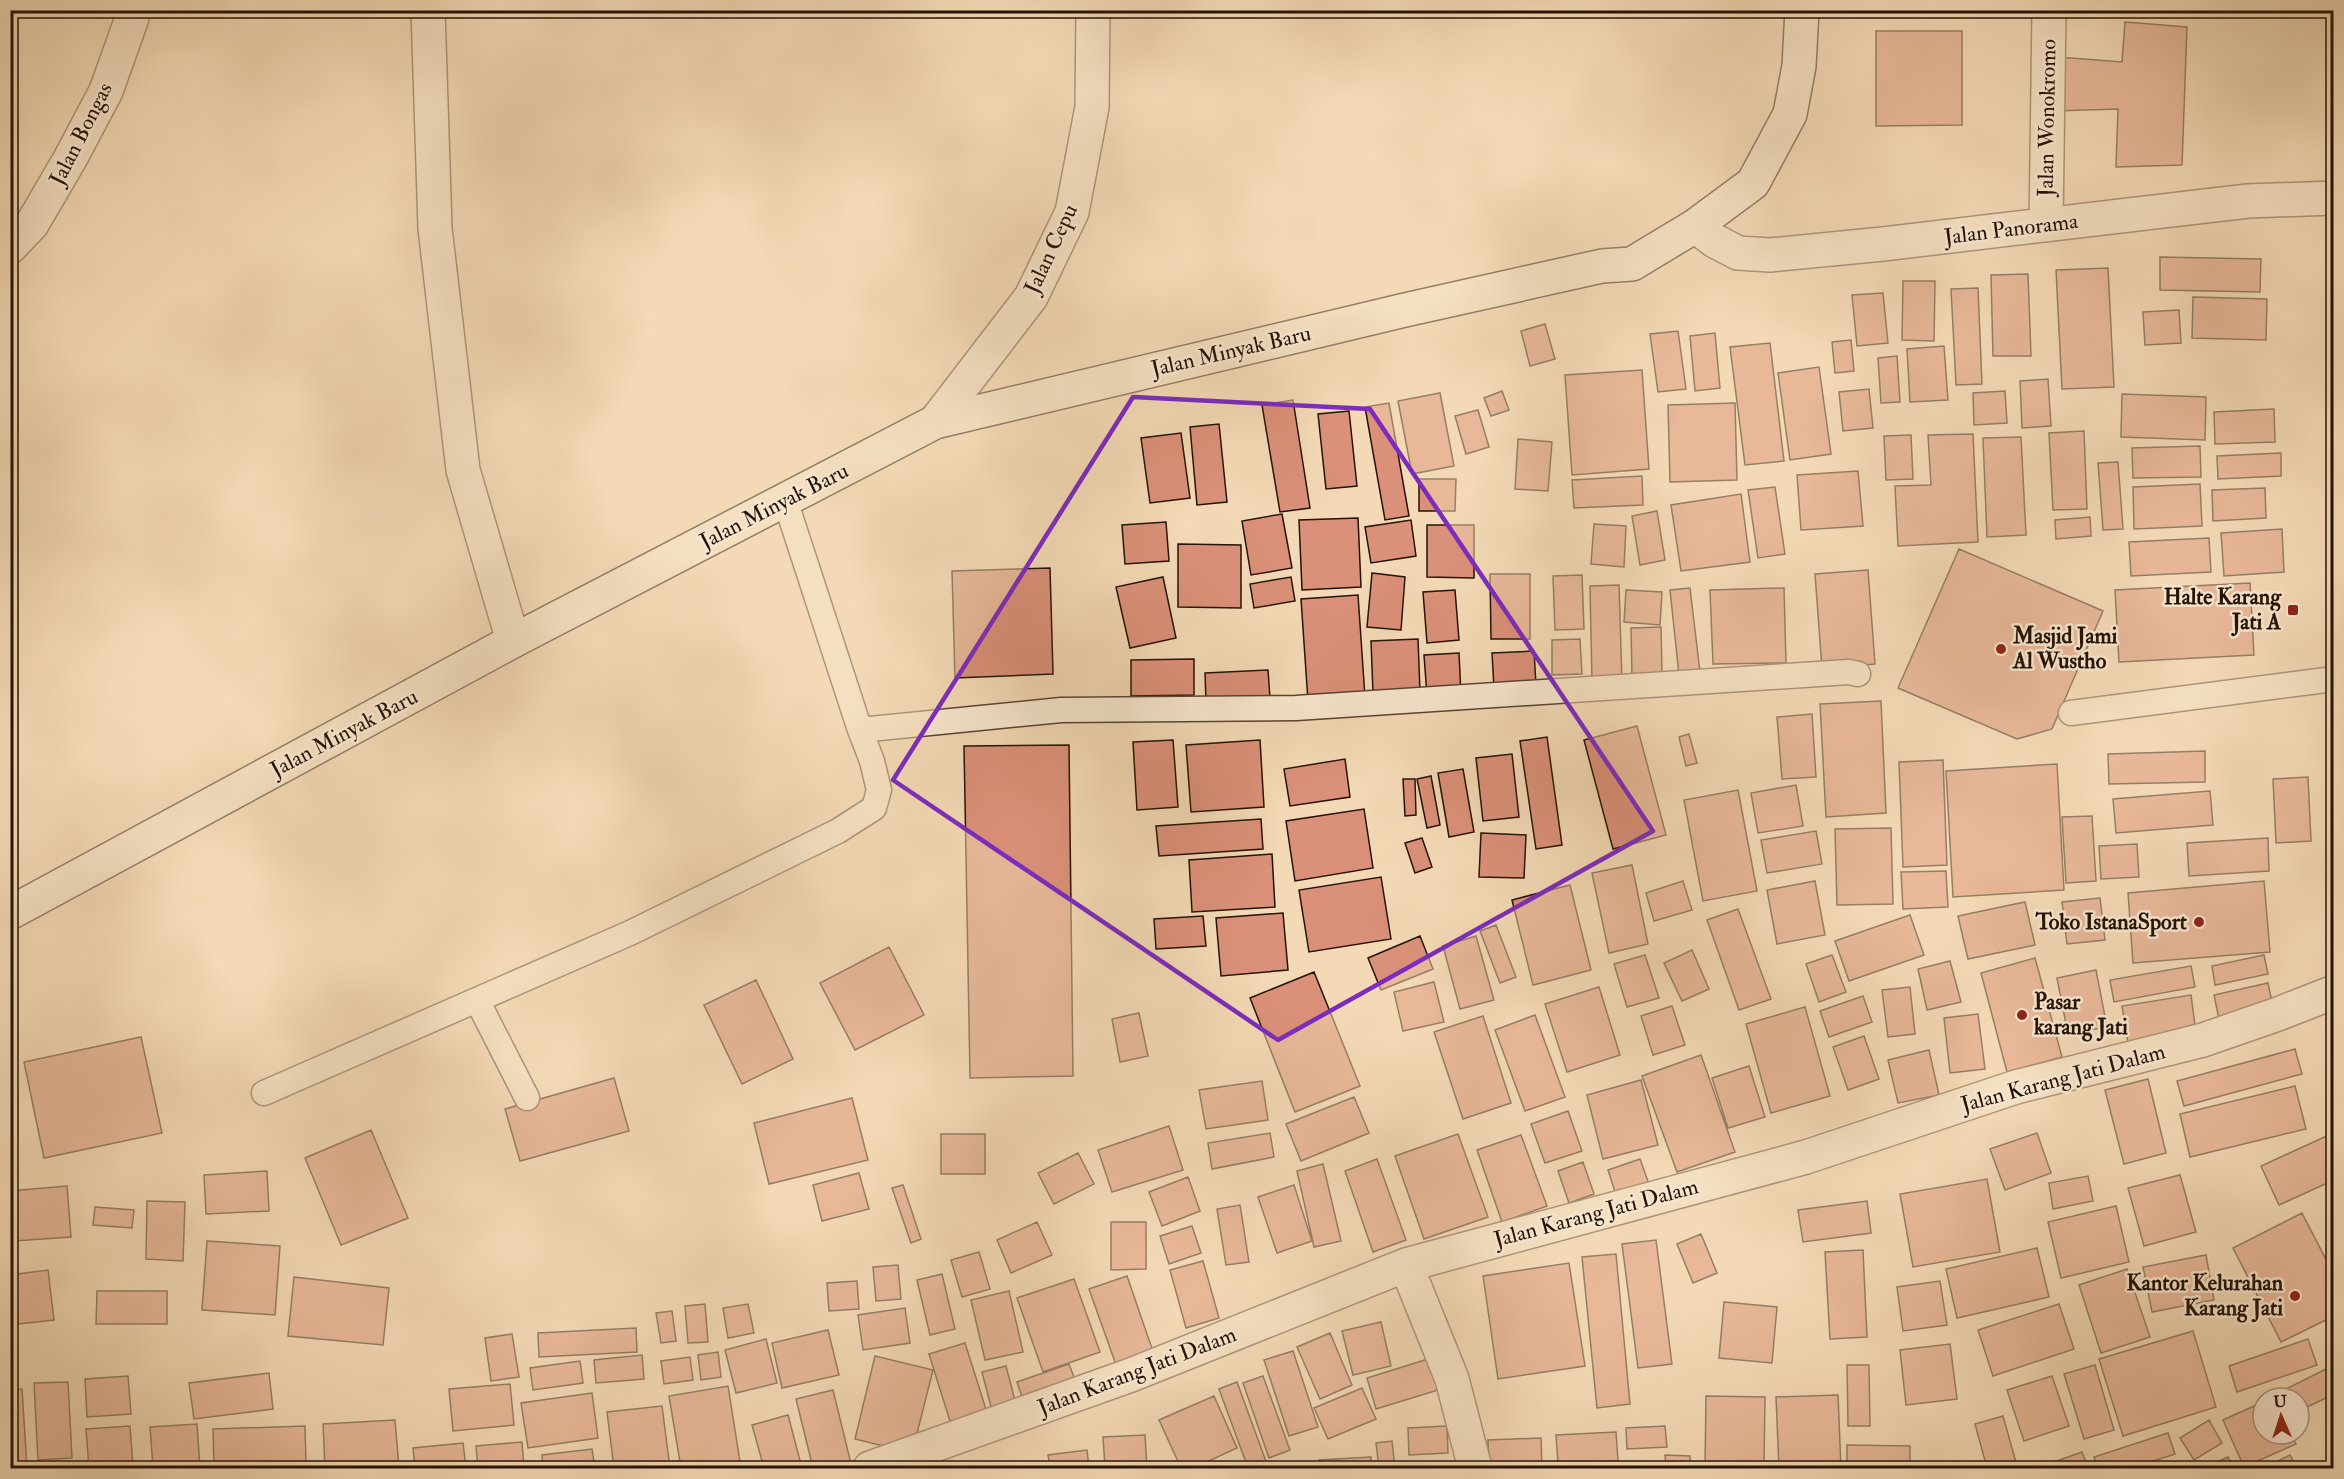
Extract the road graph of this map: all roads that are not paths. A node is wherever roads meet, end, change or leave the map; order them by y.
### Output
1 (131, 10) edge
2 (428, 10) edge
3 (1093, 10) edge
4 (1802, 10) edge
5 (2049, 10) edge
6 (1767, 159) junction
7 (2334, 198) edge
8 (2046, 225) junction
9 (1695, 226) junction
10 (10, 247) edge
11 (1602, 266) junction
12 (935, 422) junction
13 (785, 500) junction
14 (513, 641) junction
15 (1858, 674) dead end
16 (2334, 679) edge
17 (2071, 713) dead end
18 (860, 730) junction
19 (10, 914) edge
20 (2334, 992) edge
21 (477, 1000) junction
22 (264, 1093) dead end
23 (527, 1098) dead end
24 (1406, 1264) junction
25 (870, 1468) edge
26 (1475, 1468) edge

1 - 10 street, Jalan Bongas
2 - 14 street
3 - 12 street, Jalan Cepu
4 - 6 street, Jalan Minyak Baru
5 - 8 street, Jalan Wonokromo
6 - 9 street, Jalan Minyak Baru
6 - 11 street, Jalan Minyak Baru
7 - 8 street, Jalan Panorama
8 - 9 street, Jalan Panorama
9 - 11 street, Jalan Minyak Baru
11 - 12 street, Jalan Minyak Baru
12 - 13 street, Jalan Minyak Baru
13 - 14 street, Jalan Minyak Baru
13 - 18 lane
14 - 19 street, Jalan Minyak Baru
15 - 18 lane
16 - 17 lane
18 - 21 lane
20 - 24 street, Jalan Karang Jati Dalam
21 - 22 lane
21 - 23 lane
24 - 25 street, Jalan Karang Jati Dalam
24 - 26 street

